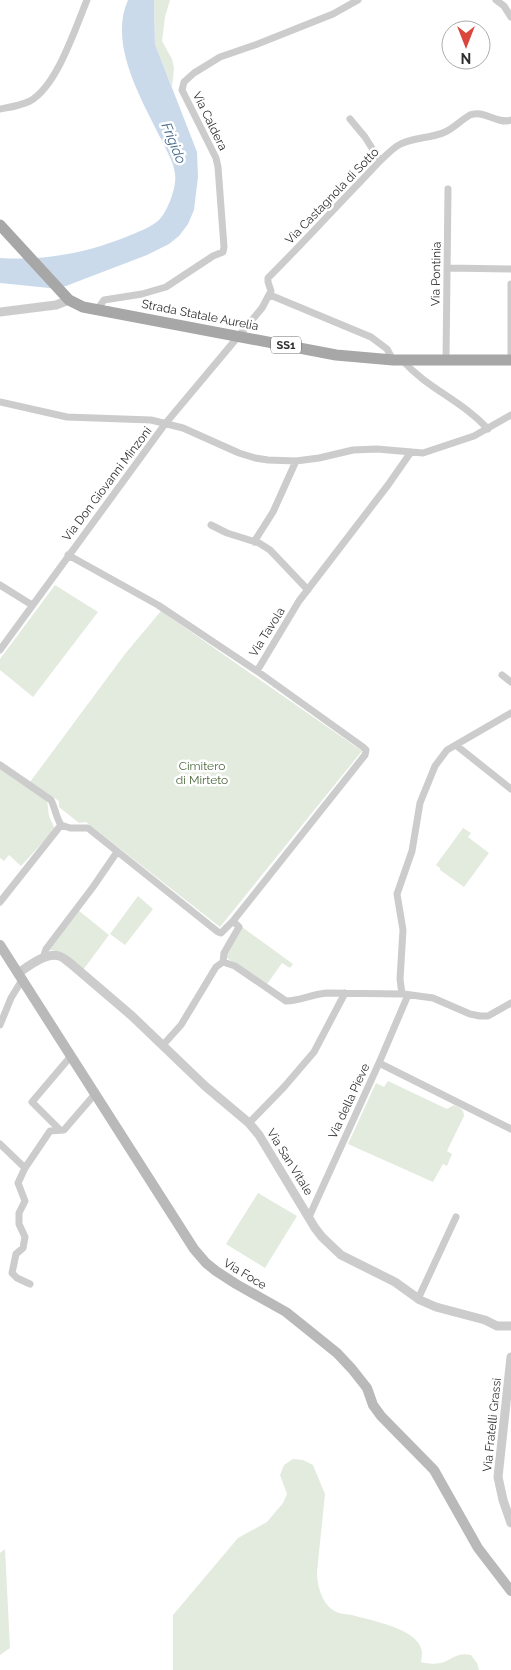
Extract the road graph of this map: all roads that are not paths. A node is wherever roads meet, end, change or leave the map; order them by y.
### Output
1 (87, 0) edge
2 (358, 0) edge
3 (496, 0) edge
4 (511, 17) edge
5 (0, 109) edge
6 (350, 119) dead end
7 (511, 120) edge
8 (380, 161) junction
9 (448, 189) dead end
10 (0, 225) edge
11 (448, 268) junction
12 (511, 269) edge
13 (511, 284) edge
14 (270, 295) junction
15 (68, 298) junction
16 (97, 310) junction
17 (0, 312) edge
18 (238, 336) junction
19 (398, 360) junction
20 (446, 360) junction
21 (511, 360) edge
22 (0, 402) edge
23 (511, 415) edge
24 (165, 424) junction
25 (488, 428) junction
26 (411, 452) junction
27 (296, 461) junction
28 (211, 525) dead end
29 (254, 542) junction
30 (68, 556) junction
31 (0, 585) edge
32 (308, 590) junction
33 (32, 605) junction
34 (0, 650) edge
35 (256, 671) junction
36 (502, 675) dead end
37 (511, 682) edge
38 (511, 713) edge
39 (457, 746) junction
40 (0, 764) edge
41 (511, 789) edge
42 (61, 825) junction
43 (116, 852) junction
44 (0, 902) edge
45 (233, 921) junction
46 (0, 945) edge
47 (43, 958) junction
48 (223, 962) junction
49 (20, 976) junction
50 (345, 993) junction
51 (405, 994) junction
52 (511, 1003) edge
53 (0, 1024) edge
54 (163, 1045) junction
55 (72, 1056) junction
56 (379, 1063) junction
57 (95, 1094) junction
58 (249, 1123) junction
59 (511, 1129) edge
60 (60, 1130) junction
61 (0, 1144) edge
62 (25, 1168) junction
63 (309, 1217) junction
64 (456, 1217) dead end
65 (30, 1284) dead end
66 (418, 1299) junction
67 (511, 1326) edge
68 (511, 1357) edge
69 (510, 1378) edge
70 (508, 1405) edge
71 (507, 1501) edge
72 (511, 1523) edge
73 (511, 1592) edge

1 - 5 street
2 - 16 street, Via Caldera
3 - 4 street
6 - 8 street
7 - 8 street, Via Castagnola di Sotto
8 - 14 street, Via Castagnola di Sotto
9 - 11 street, Via Pontinia
10 - 15 main road
11 - 12 street
11 - 20 street, Via Pontinia
13 - 21 street
14 - 18 street, Via Castagnola di Sotto
14 - 19 street
15 - 16 main road, Strada Statale Aurelia / SS1
15 - 17 street
16 - 18 main road, Strada Statale Aurelia / SS1
18 - 19 main road, Strada Statale Aurelia / SS1
18 - 24 street, Via Don Giovanni Minzoni
19 - 20 main road, Strada Statale Aurelia / SS1
19 - 25 street
20 - 21 main road, Strada Statale Aurelia / SS1
22 - 24 street
23 - 25 street
24 - 27 street
24 - 30 street, Via Don Giovanni Minzoni
25 - 26 street
26 - 27 street
26 - 32 street, Via Tavola
27 - 29 street
28 - 29 street
29 - 32 street
30 - 33 street, Via Don Giovanni Minzoni
30 - 35 street, Via Tavola
31 - 33 street
32 - 35 street, Via Tavola
33 - 34 street, Via Don Giovanni Minzoni
35 - 45 street
36 - 37 street
38 - 39 street
39 - 41 street
39 - 51 street
40 - 42 street
42 - 43 street
42 - 44 street
43 - 45 street
43 - 47 street
45 - 48 street
46 - 49 main road, Via Foce
47 - 49 street
47 - 54 street, Via San Vitale
48 - 50 street
48 - 54 street
49 - 53 street
49 - 55 main road, Via Foce
50 - 51 street
50 - 58 street
51 - 52 street
51 - 56 street, Via della Pieve
54 - 58 street, Via San Vitale
55 - 57 main road, Via Foce
55 - 60 street
56 - 59 street
56 - 63 street, Via della Pieve
57 - 60 street
57 - 73 main road, Via Foce
58 - 63 street, Via San Vitale
60 - 62 street
61 - 62 street
62 - 65 street
63 - 66 street, Via San Vitale
64 - 66 street
66 - 67 street, Via San Vitale
68 - 69 street, Via Fratelli Grassi
69 - 70 street, Via Fratelli Grassi
70 - 71 street, Via Fratelli Grassi
71 - 72 street, Via Fratelli Grassi

